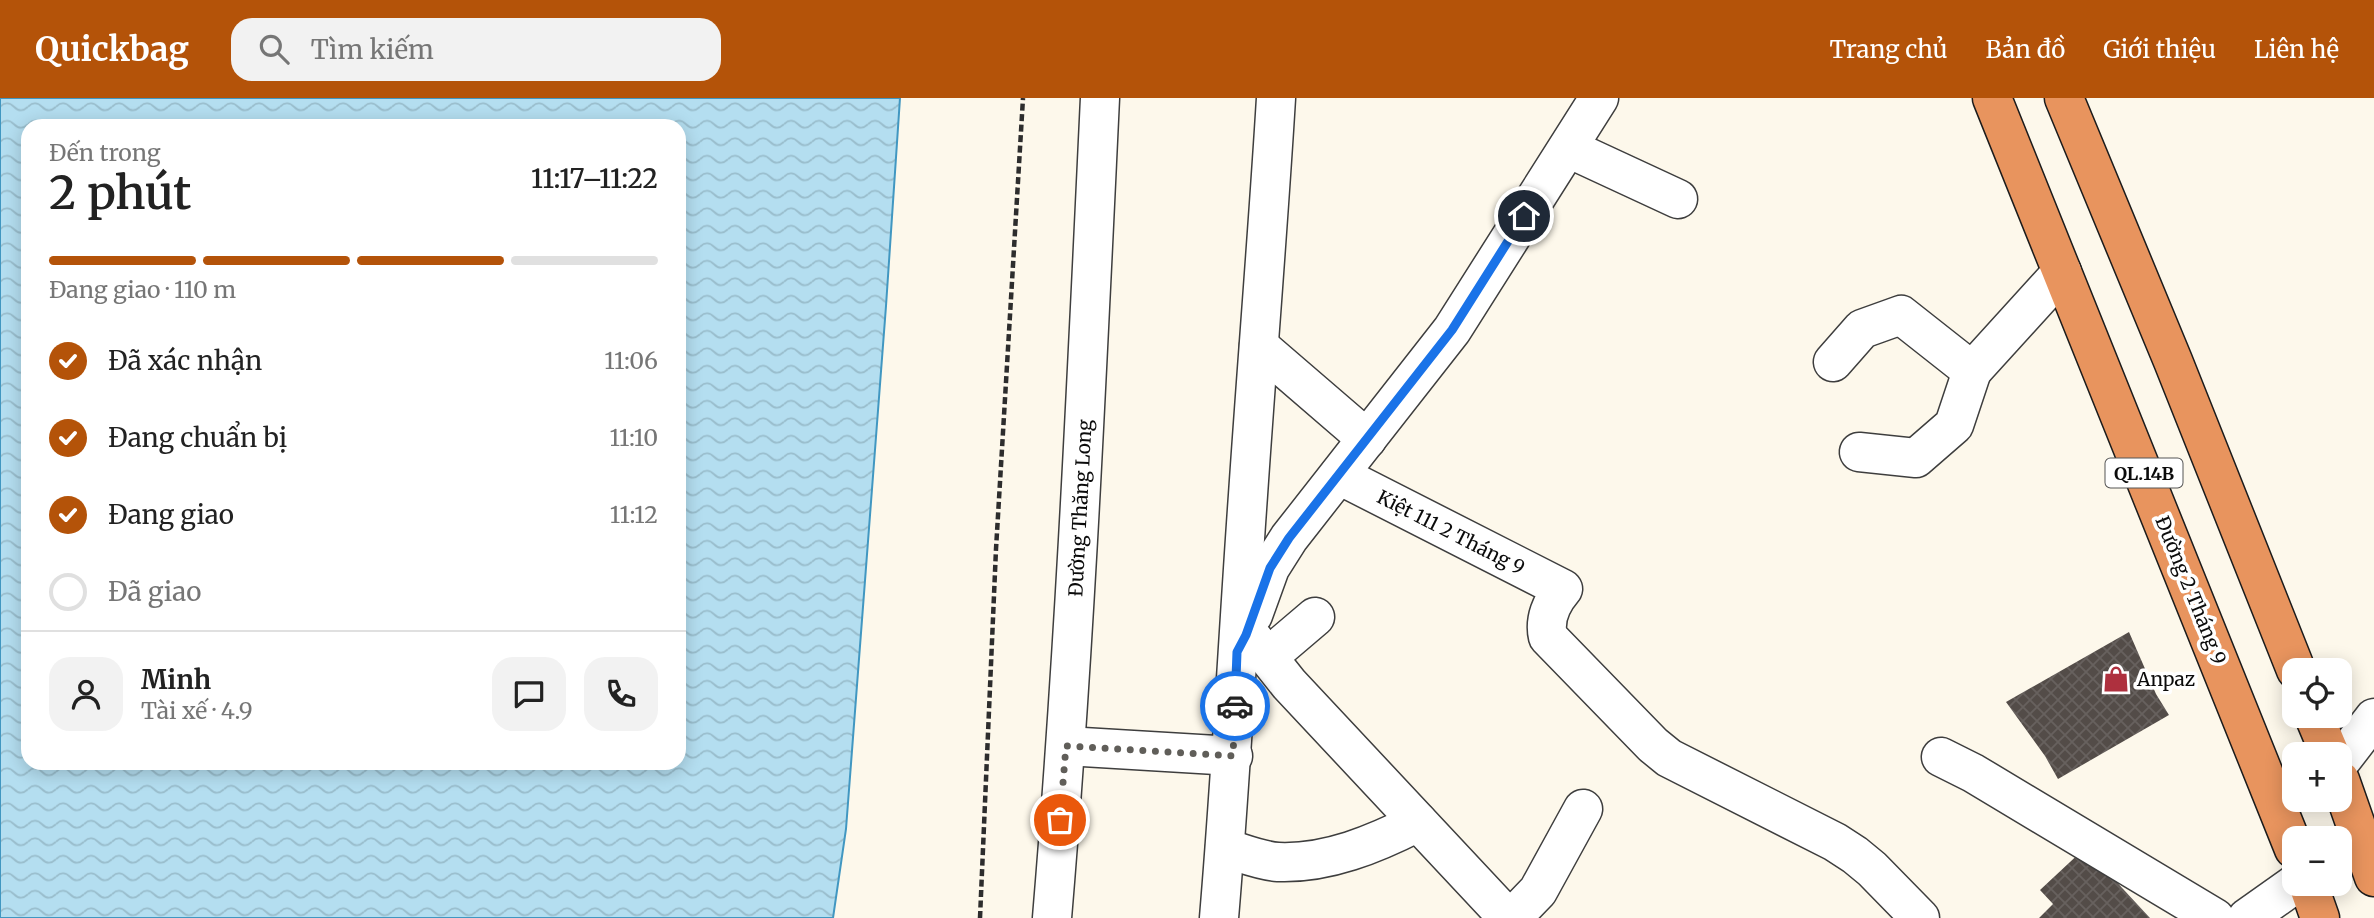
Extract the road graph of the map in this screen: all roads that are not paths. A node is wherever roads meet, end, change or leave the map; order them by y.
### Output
1 (1100, 98) edge
2 (1276, 98) edge
3 (1599, 98) edge
4 (1992, 98) edge
5 (2064, 98) edge
6 (1568, 148) junction
7 (1678, 199) dead end
8 (2062, 272) junction
9 (1259, 346) junction
10 (1833, 362) dead end
11 (1972, 371) junction
12 (1367, 439) junction
13 (1859, 452) dead end
14 (1339, 475) junction
15 (1315, 617) dead end
16 (1251, 647) junction
17 (2290, 658) edge
18 (2374, 718) edge
19 (1066, 746) junction
20 (2352, 746) edge
21 (1233, 756) junction
22 (1941, 757) dead end
23 (1583, 809) dead end
24 (2351, 812) edge
25 (1418, 822) junction
26 (2285, 826) edge
27 (1225, 848) junction
28 (2374, 877) edge
29 (2282, 893) edge
30 (2312, 896) edge
31 (1052, 918) edge
32 (1219, 918) edge
33 (1510, 918) edge
34 (1920, 918) edge
35 (2215, 918) edge
36 (2247, 918) edge
37 (2320, 918) edge

1 - 19 street, Đường Thăng Long
2 - 9 street
3 - 6 street
4 - 8 highway, Đường 2 Tháng 9 / QL.14B
5 - 17 highway, QL.14B
6 - 7 street
6 - 12 street
8 - 11 street
8 - 26 highway, Đường 2 Tháng 9 / QL.14B
9 - 12 street
9 - 16 street
10 - 11 street
11 - 13 street
12 - 14 street
14 - 16 street
14 - 34 street, Kiệt 111 2 Tháng 9
15 - 16 street
16 - 21 street
16 - 25 street
18 - 20 street
19 - 21 street
19 - 31 street, Đường Thăng Long
21 - 27 street
22 - 35 street
23 - 33 street
24 - 28 highway
25 - 27 street
25 - 33 street
27 - 32 street
29 - 36 street
30 - 37 highway

